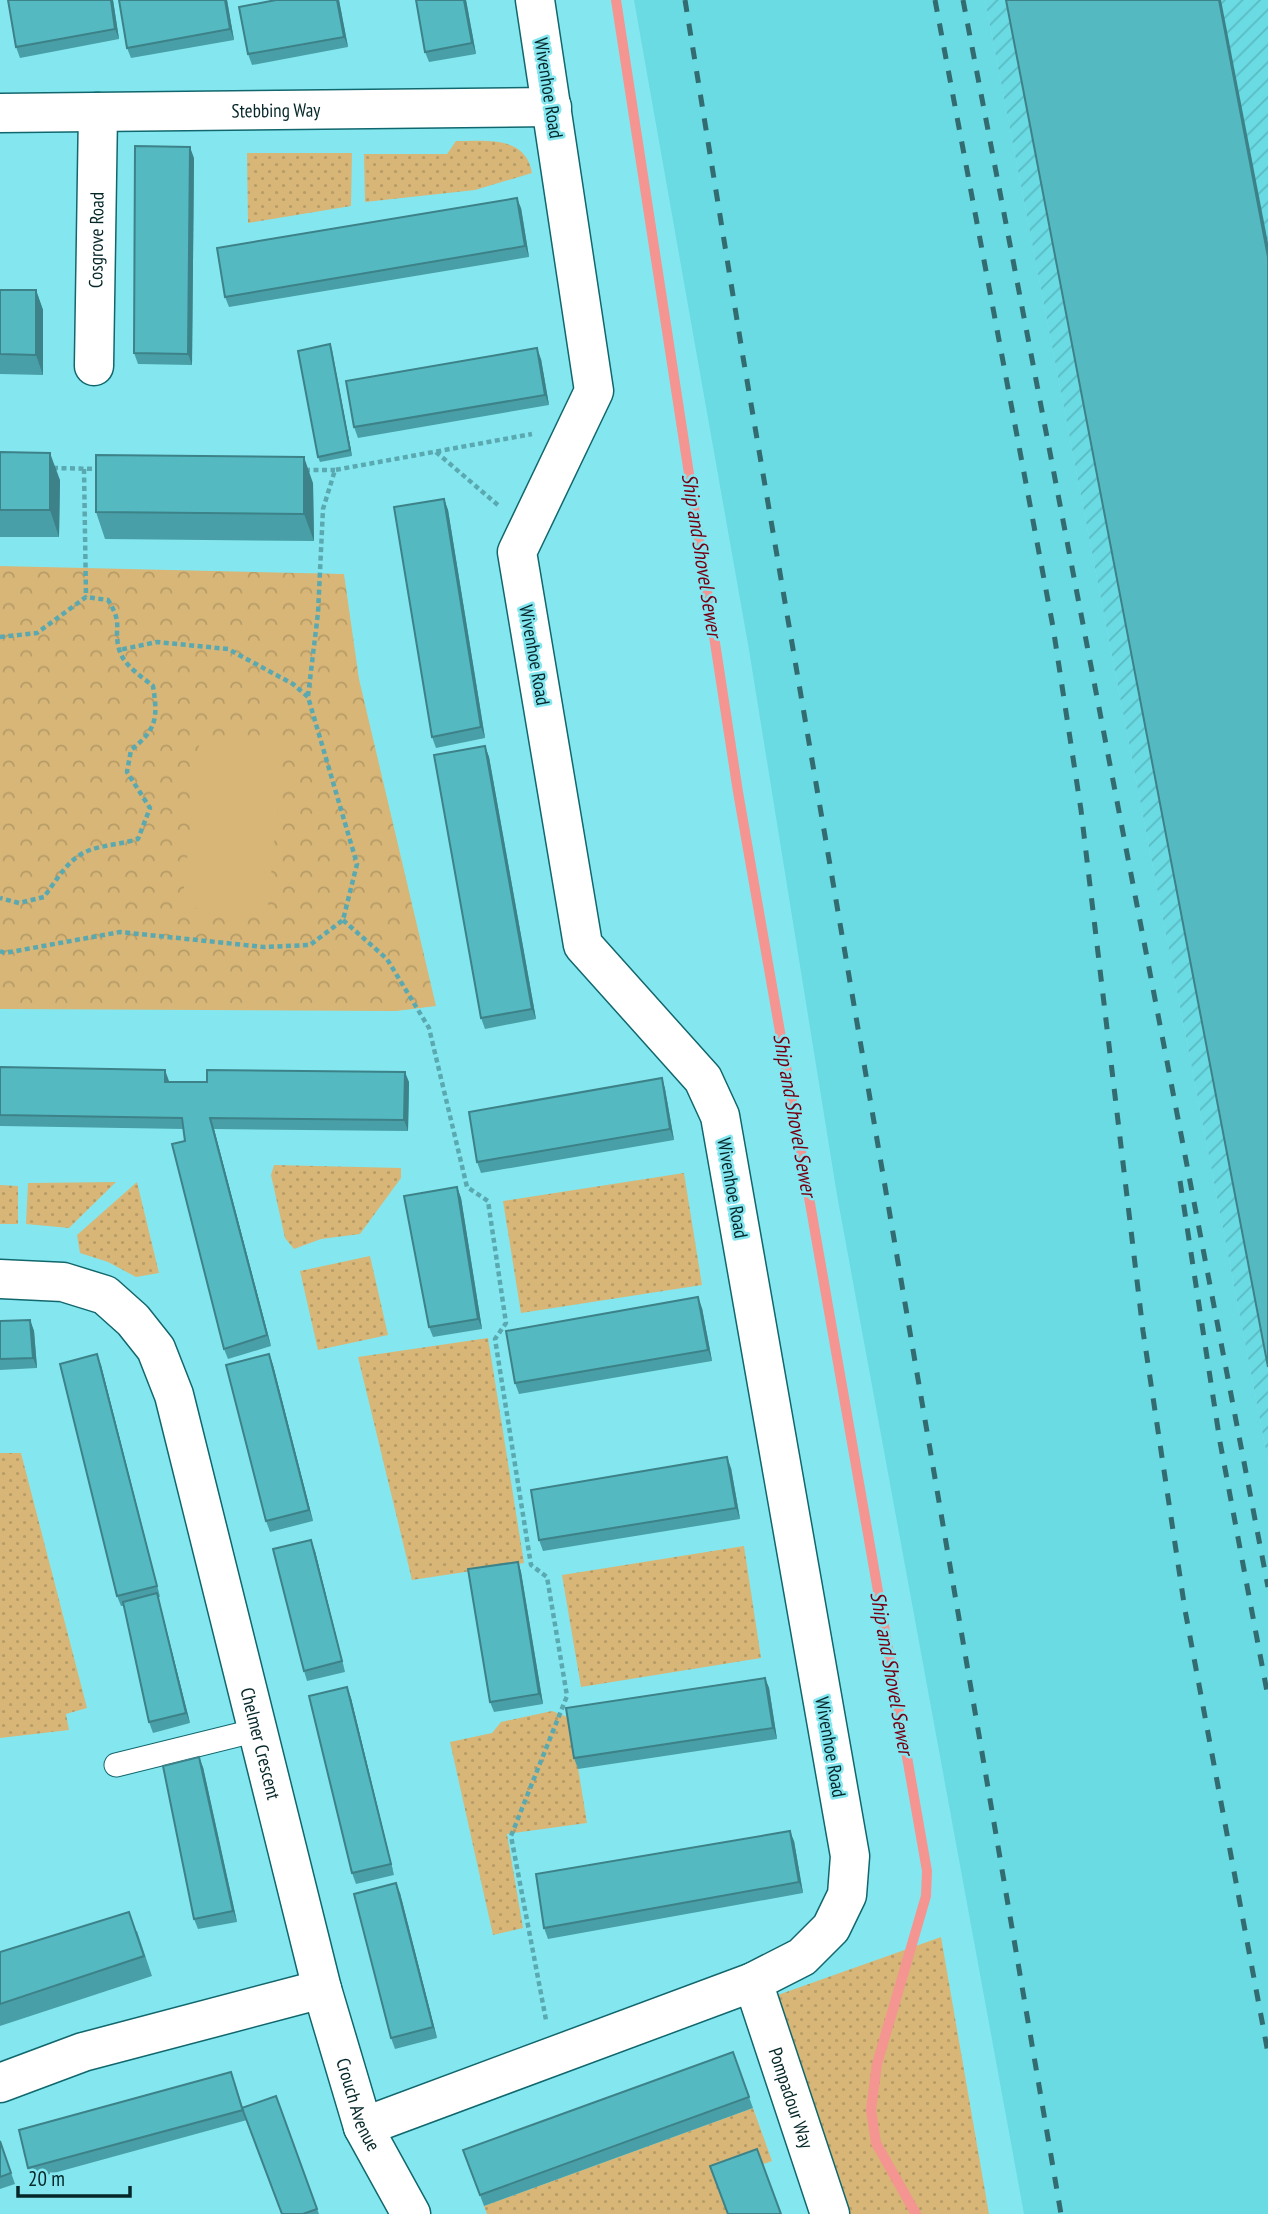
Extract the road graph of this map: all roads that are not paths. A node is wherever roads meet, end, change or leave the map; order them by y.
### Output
1 (535, 0) edge
2 (552, 107) junction
3 (98, 112) junction
4 (0, 113) edge
5 (94, 366) dead end
6 (0, 1279) edge
7 (258, 1730) junction
8 (116, 1765) dead end
9 (754, 1982) junction
10 (323, 1989) junction
11 (0, 2083) edge
12 (363, 2127) junction
13 (411, 2214) edge
14 (830, 2214) edge

1 - 2 street, Wivenhoe Road
2 - 3 street, Stebbing Way
2 - 9 street, Wivenhoe Road
3 - 4 street, Stebbing Way
3 - 5 street, Cosgrove Road
6 - 7 street, Chelmer Crescent
7 - 8 lane
7 - 10 street, Chelmer Crescent
9 - 12 street, Wivenhoe Road
9 - 14 street, Pompadour Way
10 - 11 street
10 - 12 street, Crouch Avenue
12 - 13 street, Crouch Avenue

